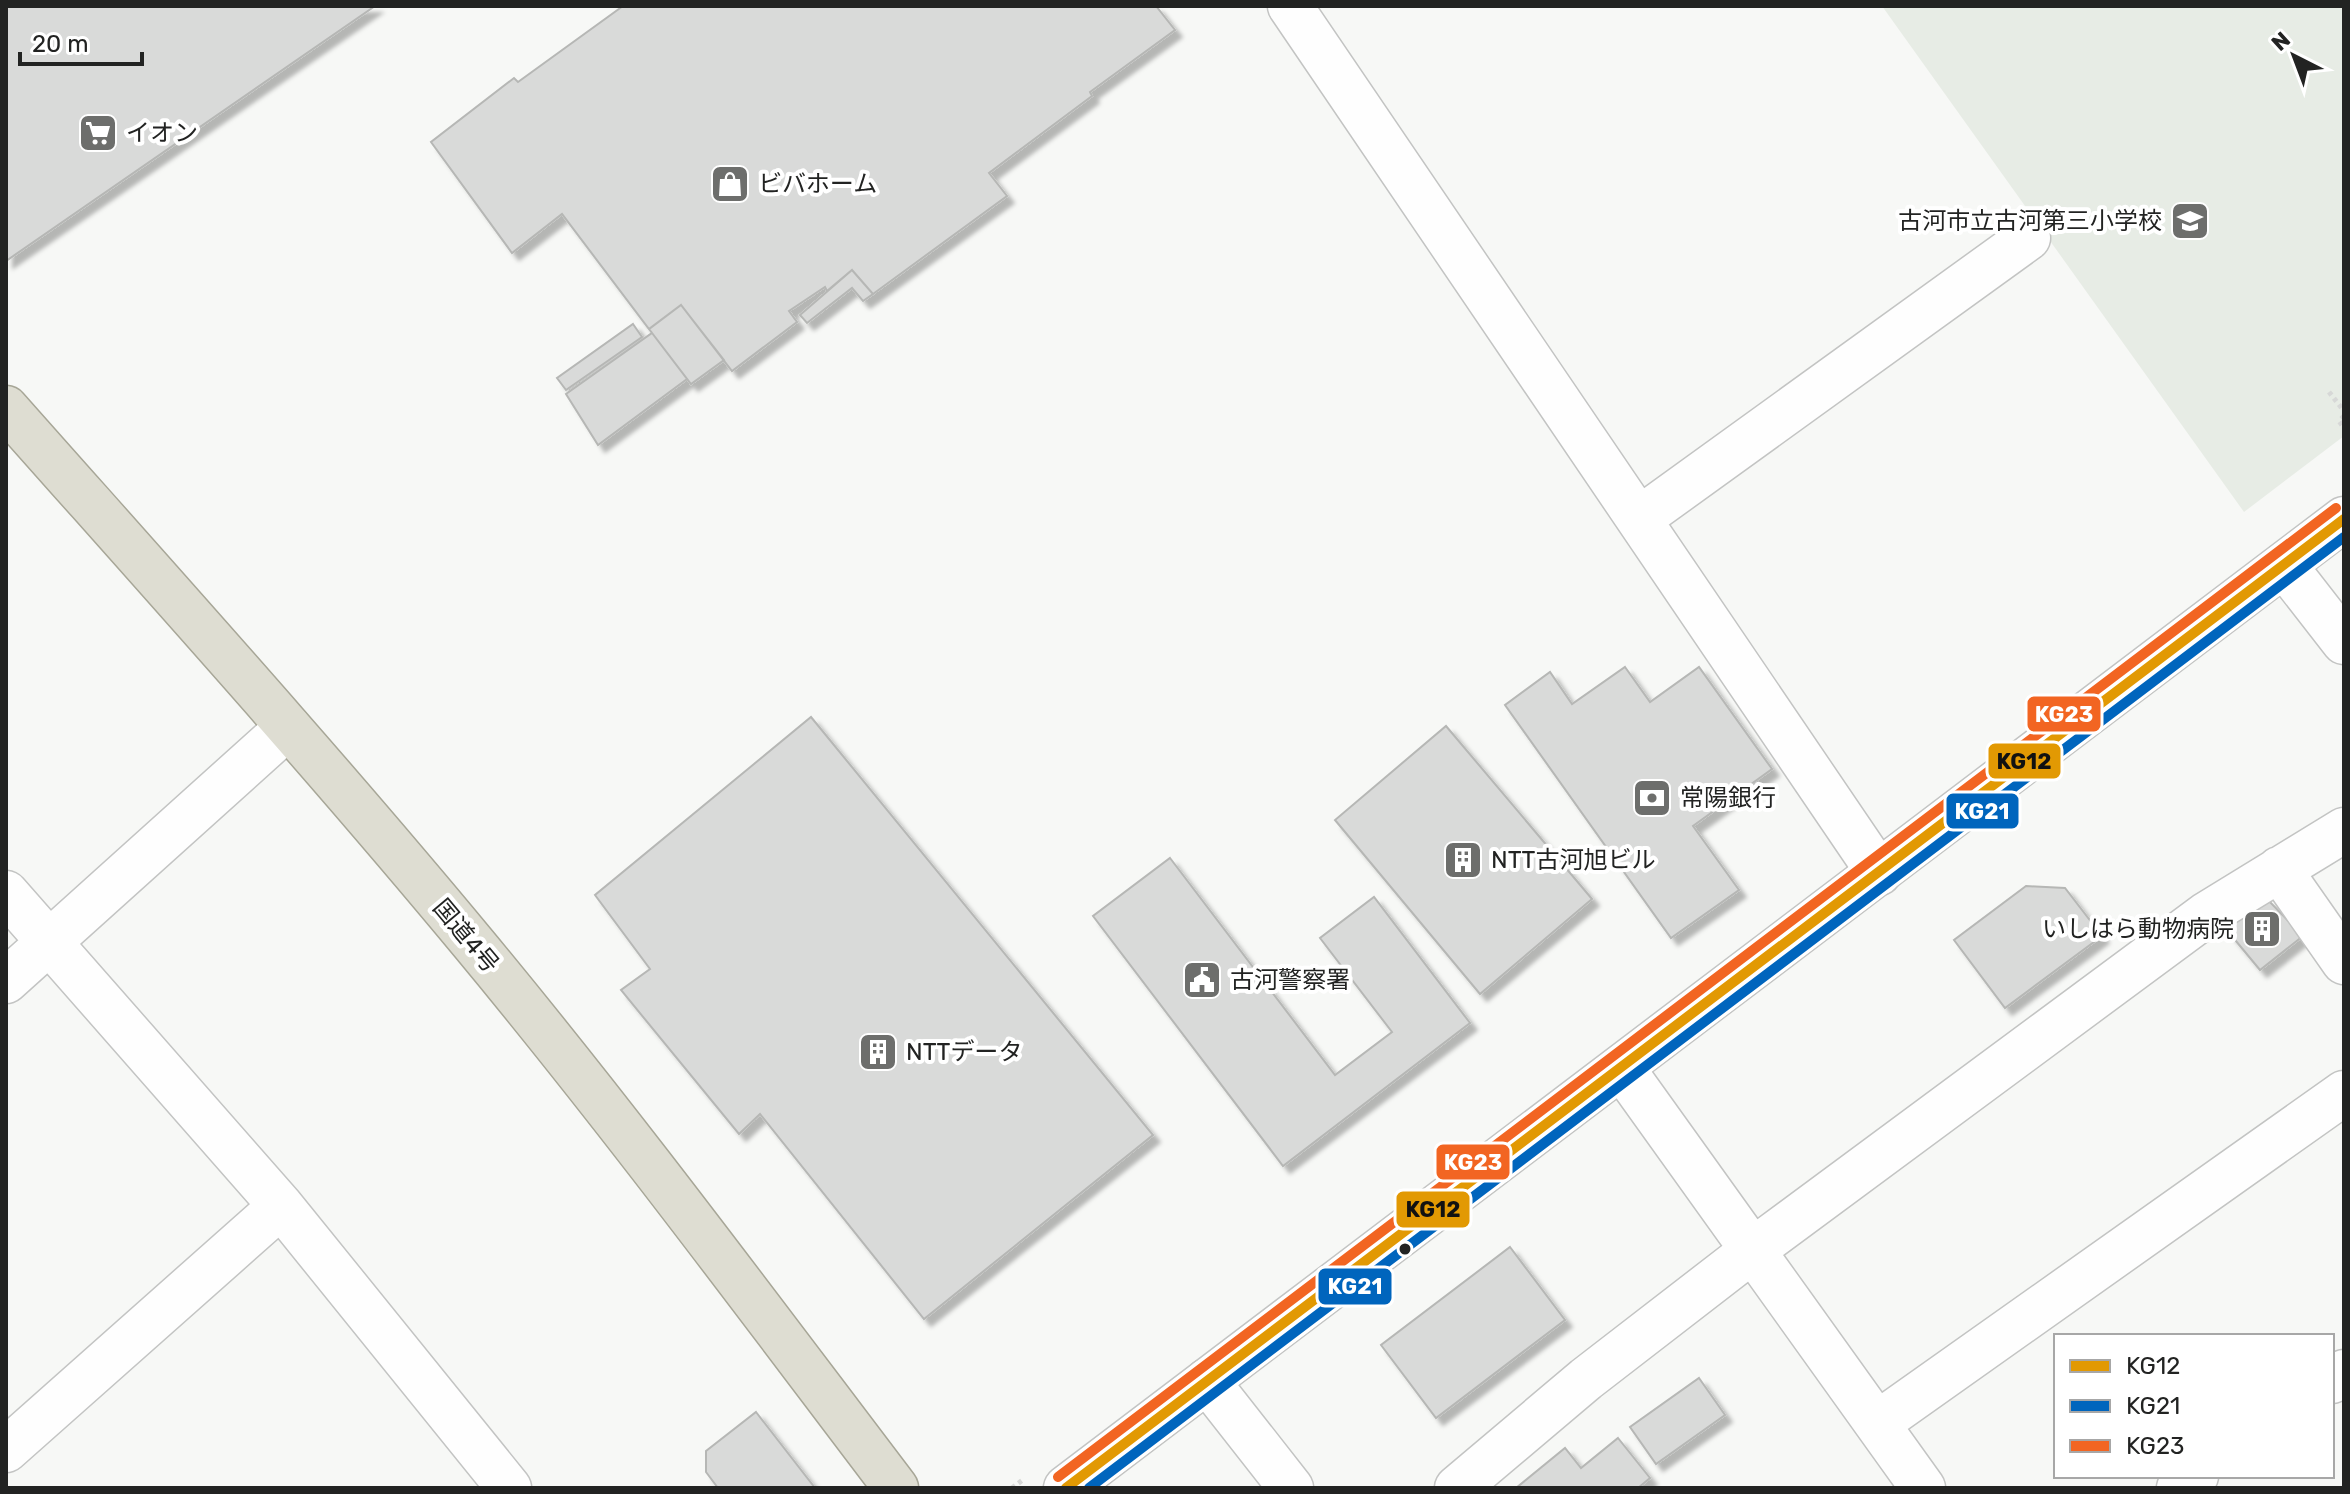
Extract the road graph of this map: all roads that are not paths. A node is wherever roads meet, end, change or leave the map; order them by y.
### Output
1 (1290, 6) edge
2 (2028, 238) dead end
3 (6, 408) edge
4 (1639, 519) junction
5 (2344, 519) edge
6 (2284, 565) junction
7 (2344, 642) edge
8 (288, 727) junction
9 (2344, 830) edge
10 (2279, 869) junction
11 (1879, 873) junction
12 (6, 893) edge
13 (50, 943) junction
14 (2344, 962) edge
15 (6, 981) edge
16 (1622, 1068) junction
17 (2344, 1093) edge
18 (281, 1206) junction
19 (1753, 1250) junction
20 (1207, 1381) junction
21 (1878, 1423) junction
22 (6, 1450) edge
23 (509, 1488) edge
24 (896, 1488) edge
25 (1066, 1488) edge
26 (1291, 1488) edge
27 (1457, 1488) edge
28 (1923, 1488) edge

1 - 4 street
2 - 4 street
3 - 8 highway, 国道4号
4 - 11 street
5 - 6 street
6 - 7 street
6 - 11 street
8 - 13 street
8 - 24 highway, 国道4号
9 - 10 street
10 - 14 street
10 - 19 street
11 - 16 street
12 - 13 street
13 - 15 street
13 - 18 street
16 - 19 street
16 - 20 street
17 - 21 street
18 - 22 street
18 - 23 street
19 - 21 street
19 - 27 street
20 - 25 street
20 - 26 street
21 - 28 street

